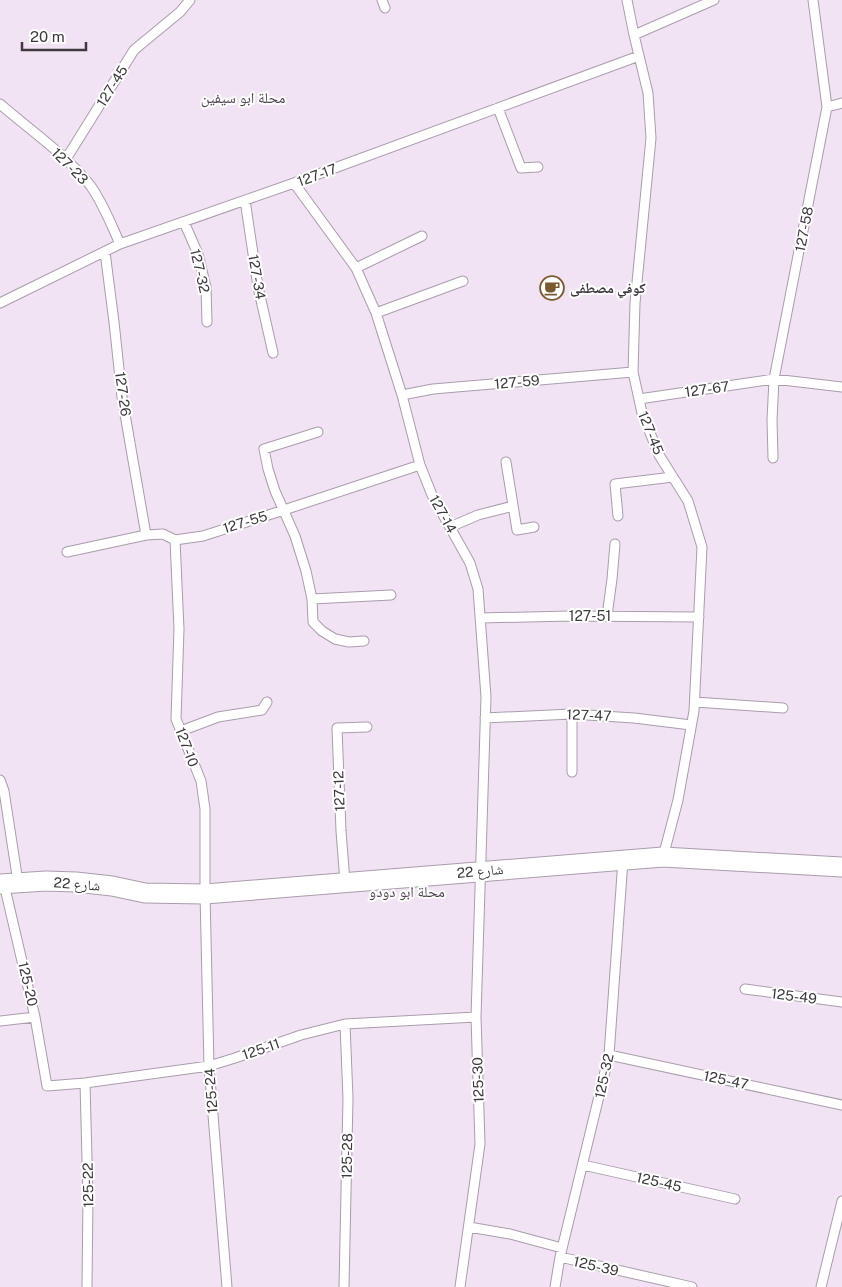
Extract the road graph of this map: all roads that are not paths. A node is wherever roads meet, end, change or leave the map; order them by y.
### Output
1 (190, 0) edge
2 (627, 0) edge
3 (714, 0) edge
4 (813, 0) edge
5 (634, 35) junction
6 (639, 56) junction
7 (0, 104) edge
8 (842, 104) edge
9 (498, 108) junction
10 (828, 108) junction
11 (66, 159) junction
12 (538, 167) dead end
13 (294, 183) junction
14 (245, 200) junction
15 (184, 222) junction
16 (422, 236) dead end
17 (120, 244) junction
18 (105, 252) junction
19 (356, 268) junction
20 (464, 280) dead end
21 (0, 302) edge
22 (376, 313) junction
23 (207, 322) dead end
24 (273, 353) dead end
25 (633, 372) junction
26 (774, 379) junction
27 (842, 387) edge
28 (402, 395) junction
29 (639, 399) junction
30 (318, 432) dead end
31 (773, 458) dead end
32 (506, 462) dead end
33 (420, 465) junction
34 (674, 477) junction
35 (513, 506) junction
36 (284, 510) junction
37 (618, 516) dead end
38 (450, 527) junction
39 (534, 527) dead end
40 (146, 535) junction
41 (175, 540) junction
42 (614, 544) dead end
43 (67, 552) dead end
44 (391, 595) dead end
45 (312, 599) junction
46 (607, 616) junction
47 (699, 617) junction
48 (480, 618) junction
49 (364, 642) dead end
50 (267, 702) dead end
51 (695, 702) junction
52 (783, 708) dead end
53 (572, 714) junction
54 (486, 718) junction
55 (691, 725) junction
56 (367, 727) dead end
57 (181, 731) junction
58 (572, 772) dead end
59 (0, 780) edge
60 (663, 857) junction
61 (623, 860) junction
62 (842, 867) edge
63 (481, 871) junction
64 (345, 882) junction
65 (8, 883) edge
66 (204, 894) junction
67 (745, 990) dead end
68 (842, 1002) edge
69 (35, 1017) junction
70 (476, 1017) junction
71 (0, 1021) edge
72 (345, 1024) junction
73 (610, 1055) junction
74 (209, 1066) junction
75 (85, 1083) junction
76 (47, 1086) joint
77 (842, 1105) edge
78 (582, 1165) junction
79 (735, 1198) dead end
80 (842, 1201) edge
81 (468, 1227) junction
82 (561, 1253) junction
83 (87, 1287) edge
84 (227, 1287) edge
85 (344, 1287) edge
86 (460, 1287) edge
87 (555, 1287) edge
88 (692, 1287) edge
89 (821, 1287) edge

1 - 11 lane, 127-45
2 - 5 lane, 127-45
3 - 5 lane
4 - 10 lane, 127-58
5 - 6 lane, 127-45
6 - 9 lane, 127-17
6 - 25 lane, 127-45
7 - 11 lane, 127-23
8 - 10 lane
9 - 12 lane
9 - 13 lane, 127-17
10 - 26 lane, 127-58
11 - 17 lane, 127-23
13 - 14 lane, 127-17
13 - 19 lane, 127-14
14 - 15 lane, 127-17
14 - 24 lane, 127-34
15 - 17 lane, 127-17
15 - 23 lane, 127-32
16 - 19 lane
17 - 18 lane, 127-17
18 - 21 lane, 127-17
18 - 40 lane, 127-26
19 - 22 lane, 127-14
20 - 22 lane
22 - 28 lane, 127-14
25 - 28 lane, 127-59
25 - 29 lane, 127-45
26 - 27 lane, 127-67
26 - 29 lane, 127-67
26 - 31 lane, 127-58
28 - 33 lane, 127-14
29 - 34 lane, 127-45
30 - 36 lane
32 - 35 lane
33 - 36 lane, 127-55
33 - 38 lane, 127-14
34 - 37 lane
34 - 47 lane, 127-45
35 - 38 lane
35 - 39 lane
36 - 41 lane, 127-55
36 - 45 lane
38 - 48 lane, 127-14
40 - 41 lane, 127-55
40 - 43 lane, 127-55
41 - 57 lane, 127-10
42 - 46 lane
44 - 45 lane
45 - 49 lane
46 - 47 lane, 127-51
46 - 48 lane, 127-51
47 - 51 lane, 127-45
48 - 54 lane, 127-14
50 - 57 lane
51 - 52 lane
51 - 55 lane, 127-45
53 - 54 lane, 127-47
53 - 55 lane, 127-47
53 - 58 lane
54 - 63 lane, 127-14
55 - 60 lane, 127-45
56 - 64 lane, 127-12
57 - 66 lane, 127-10
59 - 65 lane, 125-20
60 - 61 street, شارع 22
60 - 62 street, شارع 22
61 - 63 street, شارع 22
61 - 73 lane, 125-32
63 - 64 street, شارع 22
63 - 70 lane, 125-30
64 - 66 street, شارع 22
65 - 66 street, شارع 22
65 - 69 lane, 125-20
66 - 74 lane, 125-24
67 - 68 lane, 125-49
69 - 71 lane
69 - 76 lane, 125-20
70 - 72 lane, 125-11
70 - 81 lane, 125-30
72 - 74 lane, 125-11
72 - 85 lane, 125-28
73 - 77 lane, 125-47
73 - 78 lane, 125-32
74 - 75 lane, 125-11
74 - 84 lane, 125-24
75 - 76 lane, 125-11
75 - 83 lane, 125-22
78 - 79 lane, 125-45
78 - 82 lane, 125-32
80 - 89 lane
81 - 82 lane, 125-39
81 - 86 lane, 125-30
82 - 87 lane, 125-32
82 - 88 lane, 125-39

